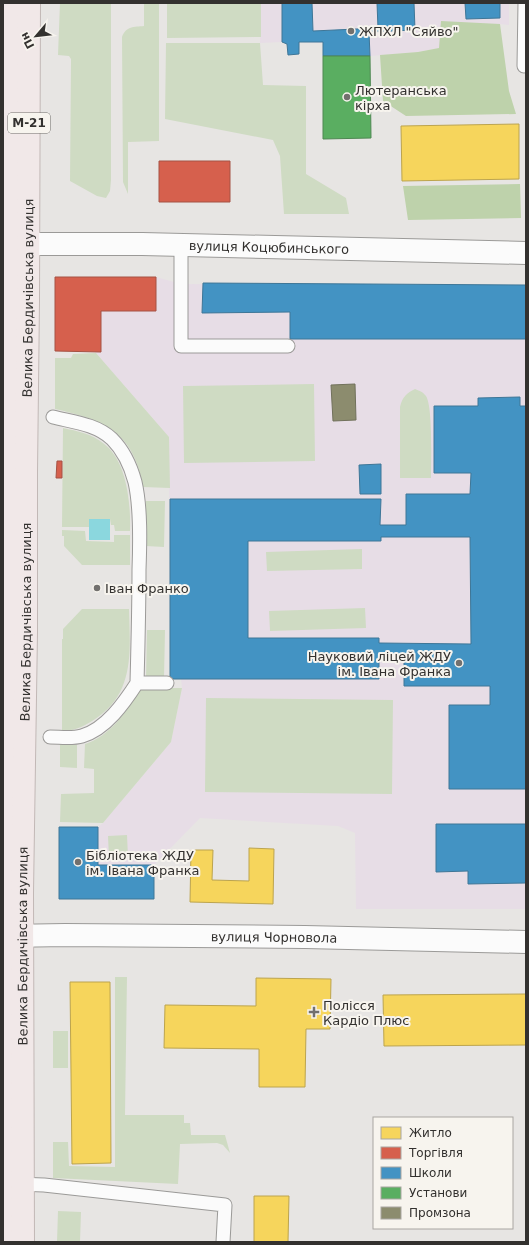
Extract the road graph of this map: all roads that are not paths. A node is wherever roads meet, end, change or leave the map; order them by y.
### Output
1 (12, 3) edge
2 (29, 3) edge
3 (525, 3) edge
4 (8, 34) edge
5 (524, 66) dead end
6 (20, 244) junction
7 (181, 245) junction
8 (526, 253) edge
9 (288, 346) dead end
10 (53, 417) dead end
11 (137, 683) junction
12 (167, 683) dead end
13 (5, 726) edge
14 (50, 737) dead end
15 (15, 936) junction
16 (526, 942) edge
17 (15, 1184) junction
18 (7, 1242) edge
19 (23, 1242) edge
20 (223, 1242) edge

1 - 4 highway, Велика Бердичівська вулиця / М-21
2 - 6 highway, Велика Бердичівська вулиця / М-21
3 - 5 lane
4 - 6 highway, Велика Бердичівська вулиця / М-21
6 - 7 street, вулиця Коцюбинського
6 - 13 highway, Велика Бердичівська вулиця / М-21
6 - 15 highway, Велика Бердичівська вулиця / М-21
7 - 8 street, вулиця Коцюбинського
7 - 9 lane
10 - 11 lane
11 - 12 lane
11 - 14 lane
13 - 15 highway, Велика Бердичівська вулиця / М-21
15 - 16 street, вулиця Чорновола
15 - 17 highway, Велика Бердичівська вулиця / М-21
17 - 18 highway, Велика Бердичівська вулиця / М-21
17 - 19 highway, Велика Бердичівська вулиця / М-21
17 - 20 lane

